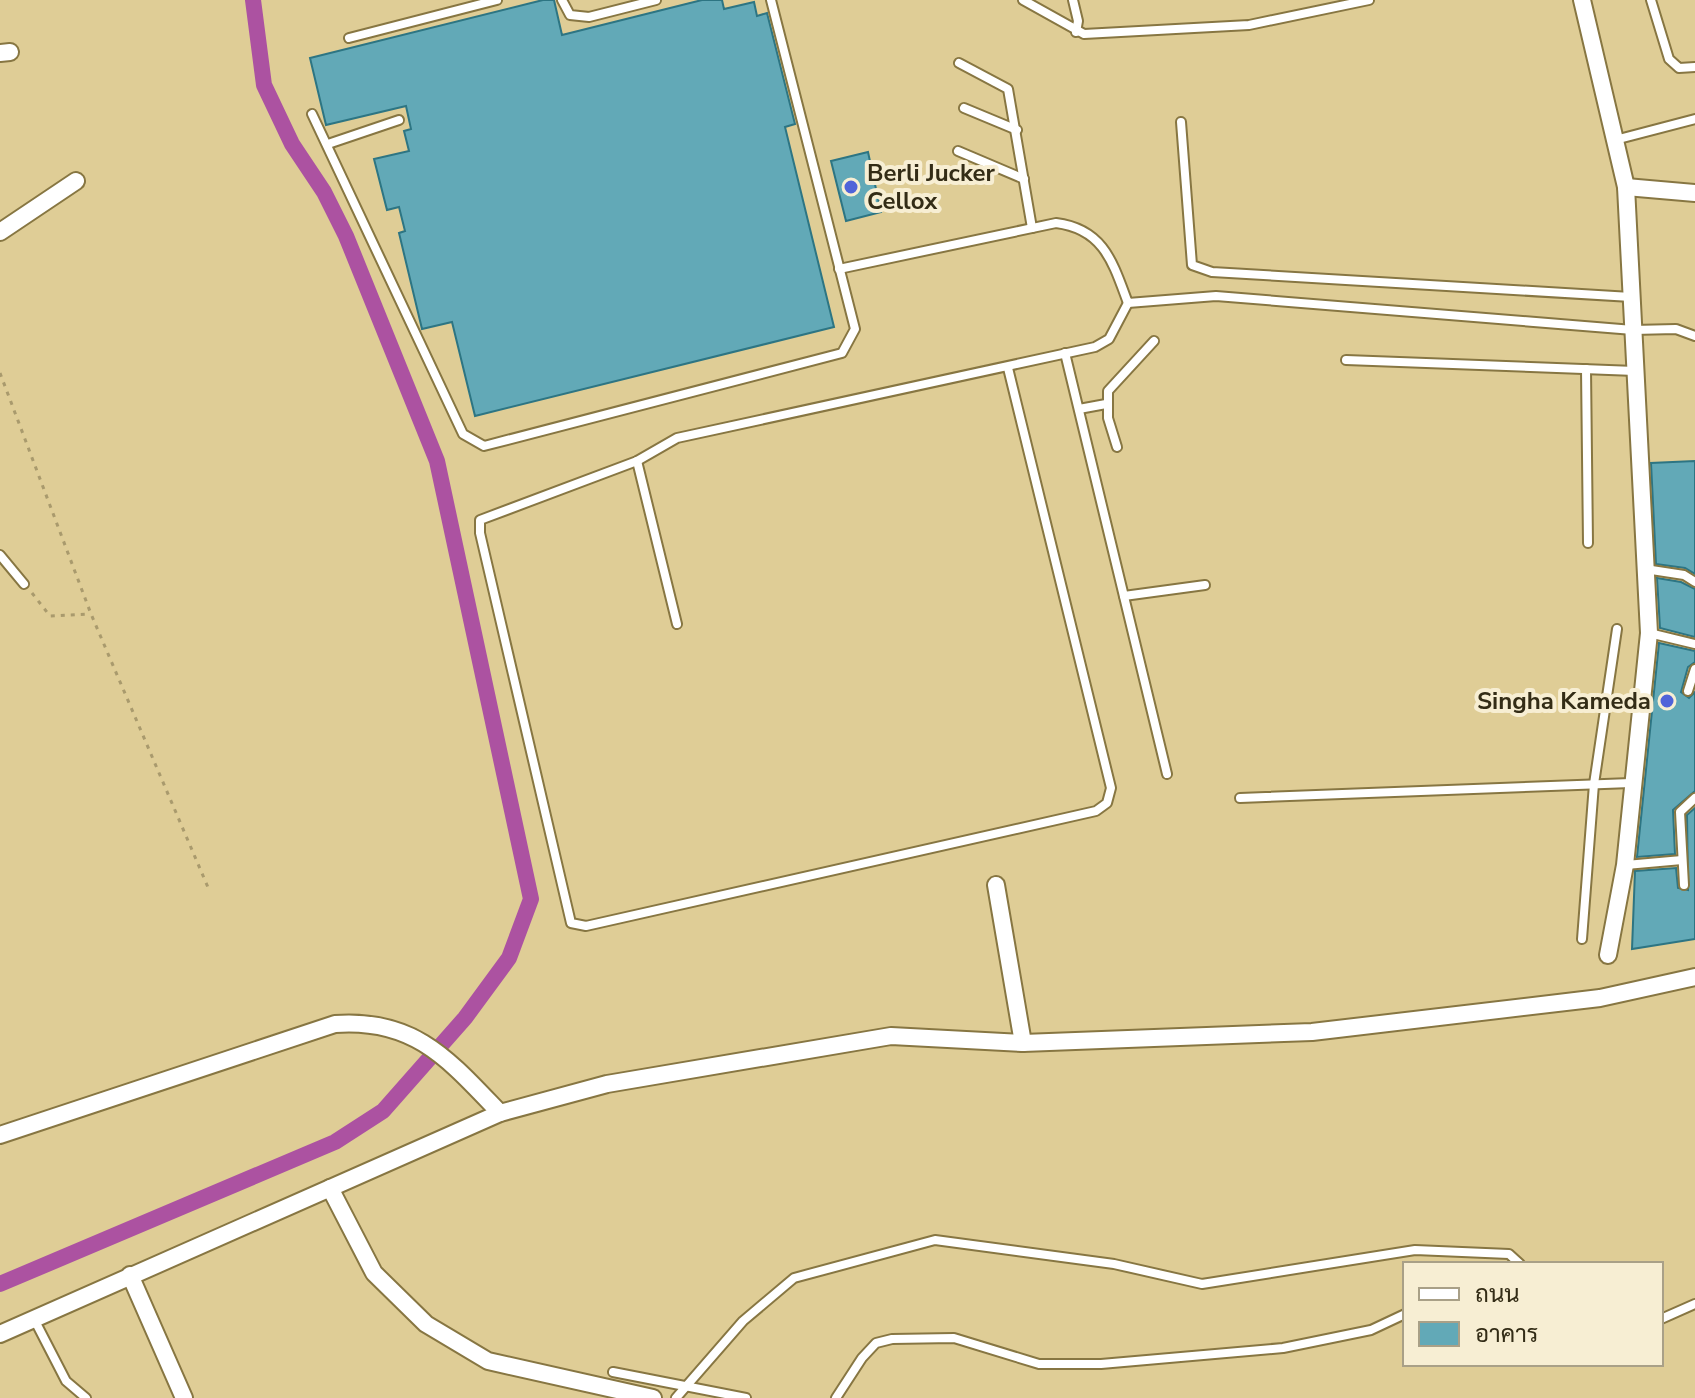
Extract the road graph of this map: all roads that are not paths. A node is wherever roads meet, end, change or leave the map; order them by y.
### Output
1 (497, 0) edge
2 (562, 0) edge
3 (656, 0) edge
4 (771, 0) edge
5 (1023, 0) edge
6 (1073, 0) edge
7 (1369, 0) edge
8 (1582, 0) edge
9 (1651, 0) edge
10 (1076, 32) junction
11 (349, 38) dead end
12 (959, 63) dead end
13 (1695, 67) edge
14 (964, 108) dead end
15 (312, 114) dead end
16 (1695, 119) edge
17 (399, 120) dead end
18 (1181, 122) dead end
19 (1017, 130) junction
20 (1615, 140) junction
21 (328, 144) junction
22 (958, 151) dead end
23 (1024, 179) junction
24 (76, 181) dead end
25 (1626, 187) junction
26 (1695, 193) edge
27 (1032, 228) junction
28 (0, 232) edge
29 (839, 269) junction
30 (1631, 297) junction
31 (1128, 303) junction
32 (1633, 330) junction
33 (1695, 336) edge
34 (1154, 341) dead end
35 (1065, 353) junction
36 (1346, 360) dead end
37 (1008, 368) junction
38 (1586, 369) junction
39 (1635, 371) junction
40 (1106, 404) junction
41 (1079, 409) junction
42 (1117, 447) dead end
43 (637, 461) junction
44 (1588, 543) dead end
45 (0, 555) edge
46 (1644, 569) junction
47 (1695, 582) edge
48 (24, 584) road end
49 (1205, 585) dead end
50 (1124, 596) junction
51 (677, 624) dead end
52 (1617, 629) dead end
53 (1649, 633) junction
54 (1695, 644) edge
55 (1695, 669) edge
56 (1688, 691) dead end
57 (1167, 774) dead end
58 (1631, 783) junction
59 (1594, 784) junction
60 (1240, 798) dead end
61 (1695, 798) edge
62 (1682, 860) junction
63 (1625, 865) junction
64 (996, 885) dead end
65 (1684, 885) dead end
66 (1582, 939) dead end
67 (1608, 955) dead end
68 (1695, 977) edge
69 (1023, 1043) junction
70 (500, 1113) junction
71 (0, 1135) edge
72 (330, 1188) junction
73 (1518, 1262) edge
74 (130, 1275) junction
75 (1695, 1304) edge
76 (1403, 1315) edge
77 (1663, 1318) edge
78 (34, 1319) junction
79 (0, 1334) edge
80 (613, 1372) dead end
81 (689, 1386) junction
82 (620, 1395) edge
83 (86, 1398) edge
84 (184, 1398) edge
85 (653, 1398) edge
86 (676, 1398) edge
87 (746, 1398) edge
88 (836, 1398) edge

1 - 11 lane
2 - 3 lane
4 - 29 lane
5 - 10 lane
6 - 10 lane
7 - 10 lane
8 - 20 street
9 - 13 lane
12 - 19 lane
14 - 19 lane
15 - 21 lane
16 - 20 lane
17 - 21 lane
18 - 30 lane
19 - 23 lane
20 - 25 street
21 - 29 lane
22 - 23 lane
23 - 27 lane
24 - 28 street
25 - 26 street
25 - 30 street
27 - 29 lane
27 - 31 lane
30 - 32 street
31 - 32 lane
31 - 35 lane
32 - 33 lane
32 - 39 street
34 - 40 lane
35 - 37 lane
35 - 41 lane
36 - 38 lane
37 - 43 lane
37 - 43 lane
38 - 39 lane
38 - 44 lane
39 - 46 street
40 - 41 lane
40 - 42 lane
41 - 50 lane
43 - 51 lane
45 - 48 lane
46 - 47 lane
46 - 53 street
49 - 50 lane
50 - 57 lane
52 - 59 lane
53 - 54 lane
53 - 58 street
55 - 56 lane
58 - 59 lane
58 - 63 street
59 - 60 lane
59 - 66 lane
61 - 62 lane
62 - 63 lane
62 - 65 lane
63 - 67 street
64 - 69 street
68 - 69 street
69 - 70 street
70 - 71 street
70 - 72 street
72 - 74 street
72 - 82 street
73 - 81 lane
74 - 78 street
74 - 84 street
75 - 77 lane
76 - 88 lane
78 - 79 street
78 - 83 lane
80 - 81 lane
81 - 86 lane
81 - 87 lane
82 - 85 street

